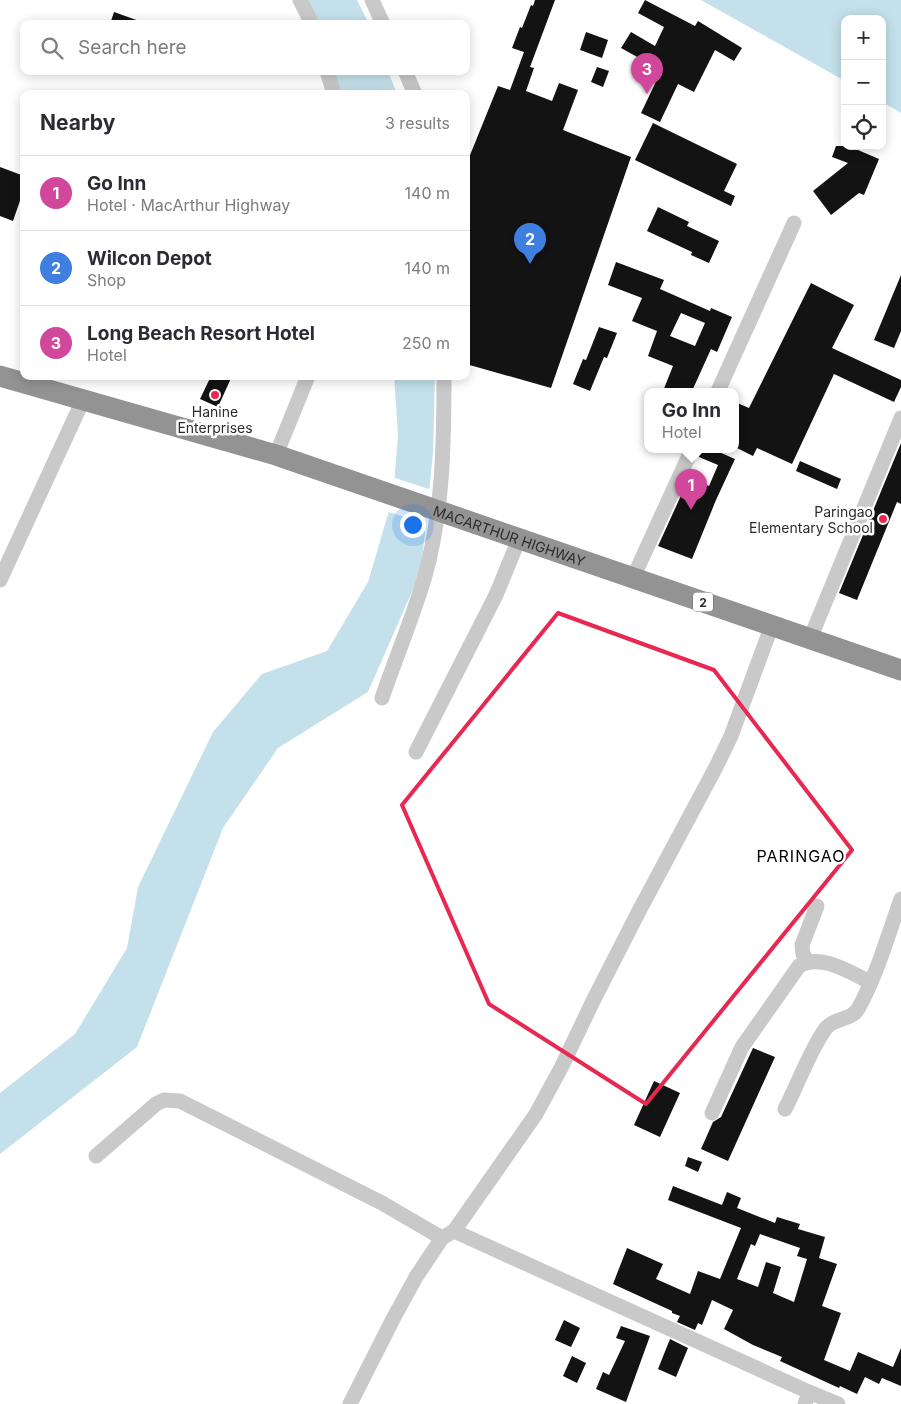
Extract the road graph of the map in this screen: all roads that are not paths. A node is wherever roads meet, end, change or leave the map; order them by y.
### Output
1 (300, 0) edge
2 (372, 0) edge
3 (310, 20) edge
4 (381, 20) edge
5 (328, 75) edge
6 (407, 75) edge
7 (333, 90) edge
8 (413, 90) edge
9 (794, 223) dead end
10 (0, 376) edge
11 (306, 380) edge
12 (444, 380) edge
13 (719, 388) edge
14 (83, 400) junction
15 (901, 418) edge
16 (690, 453) edge
17 (276, 455) junction
18 (434, 508) junction
19 (519, 539) junction
20 (633, 578) junction
21 (0, 580) edge
22 (772, 625) junction
23 (810, 638) junction
24 (901, 670) edge
25 (382, 698) dead end
26 (416, 752) dead end
27 (901, 899) edge
28 (817, 906) dead end
29 (807, 961) junction
30 (870, 982) junction
31 (785, 1110) dead end
32 (712, 1113) dead end
33 (96, 1156) dead end
34 (448, 1235) junction
35 (807, 1398) edge
36 (350, 1404) edge
37 (838, 1404) edge

1 - 3 street
2 - 4 street
5 - 7 street
6 - 8 street
9 - 13 street
10 - 14 highway, MACARTHUR HIGHWAY / 2
11 - 17 street
12 - 18 street
14 - 17 highway, MACARTHUR HIGHWAY / 2
14 - 21 street
15 - 23 street
16 - 20 street
17 - 18 highway, MACARTHUR HIGHWAY / 2
18 - 19 highway, MACARTHUR HIGHWAY / 2
18 - 25 street
19 - 20 highway, MACARTHUR HIGHWAY / 2
19 - 26 street
20 - 22 highway, MACARTHUR HIGHWAY / 2
22 - 23 highway, MACARTHUR HIGHWAY / 2
22 - 34 street
23 - 24 highway, MACARTHUR HIGHWAY / 2
27 - 30 street
28 - 29 street
29 - 30 street
29 - 32 street
30 - 31 street
33 - 34 street
34 - 35 street
34 - 36 street
35 - 37 street

